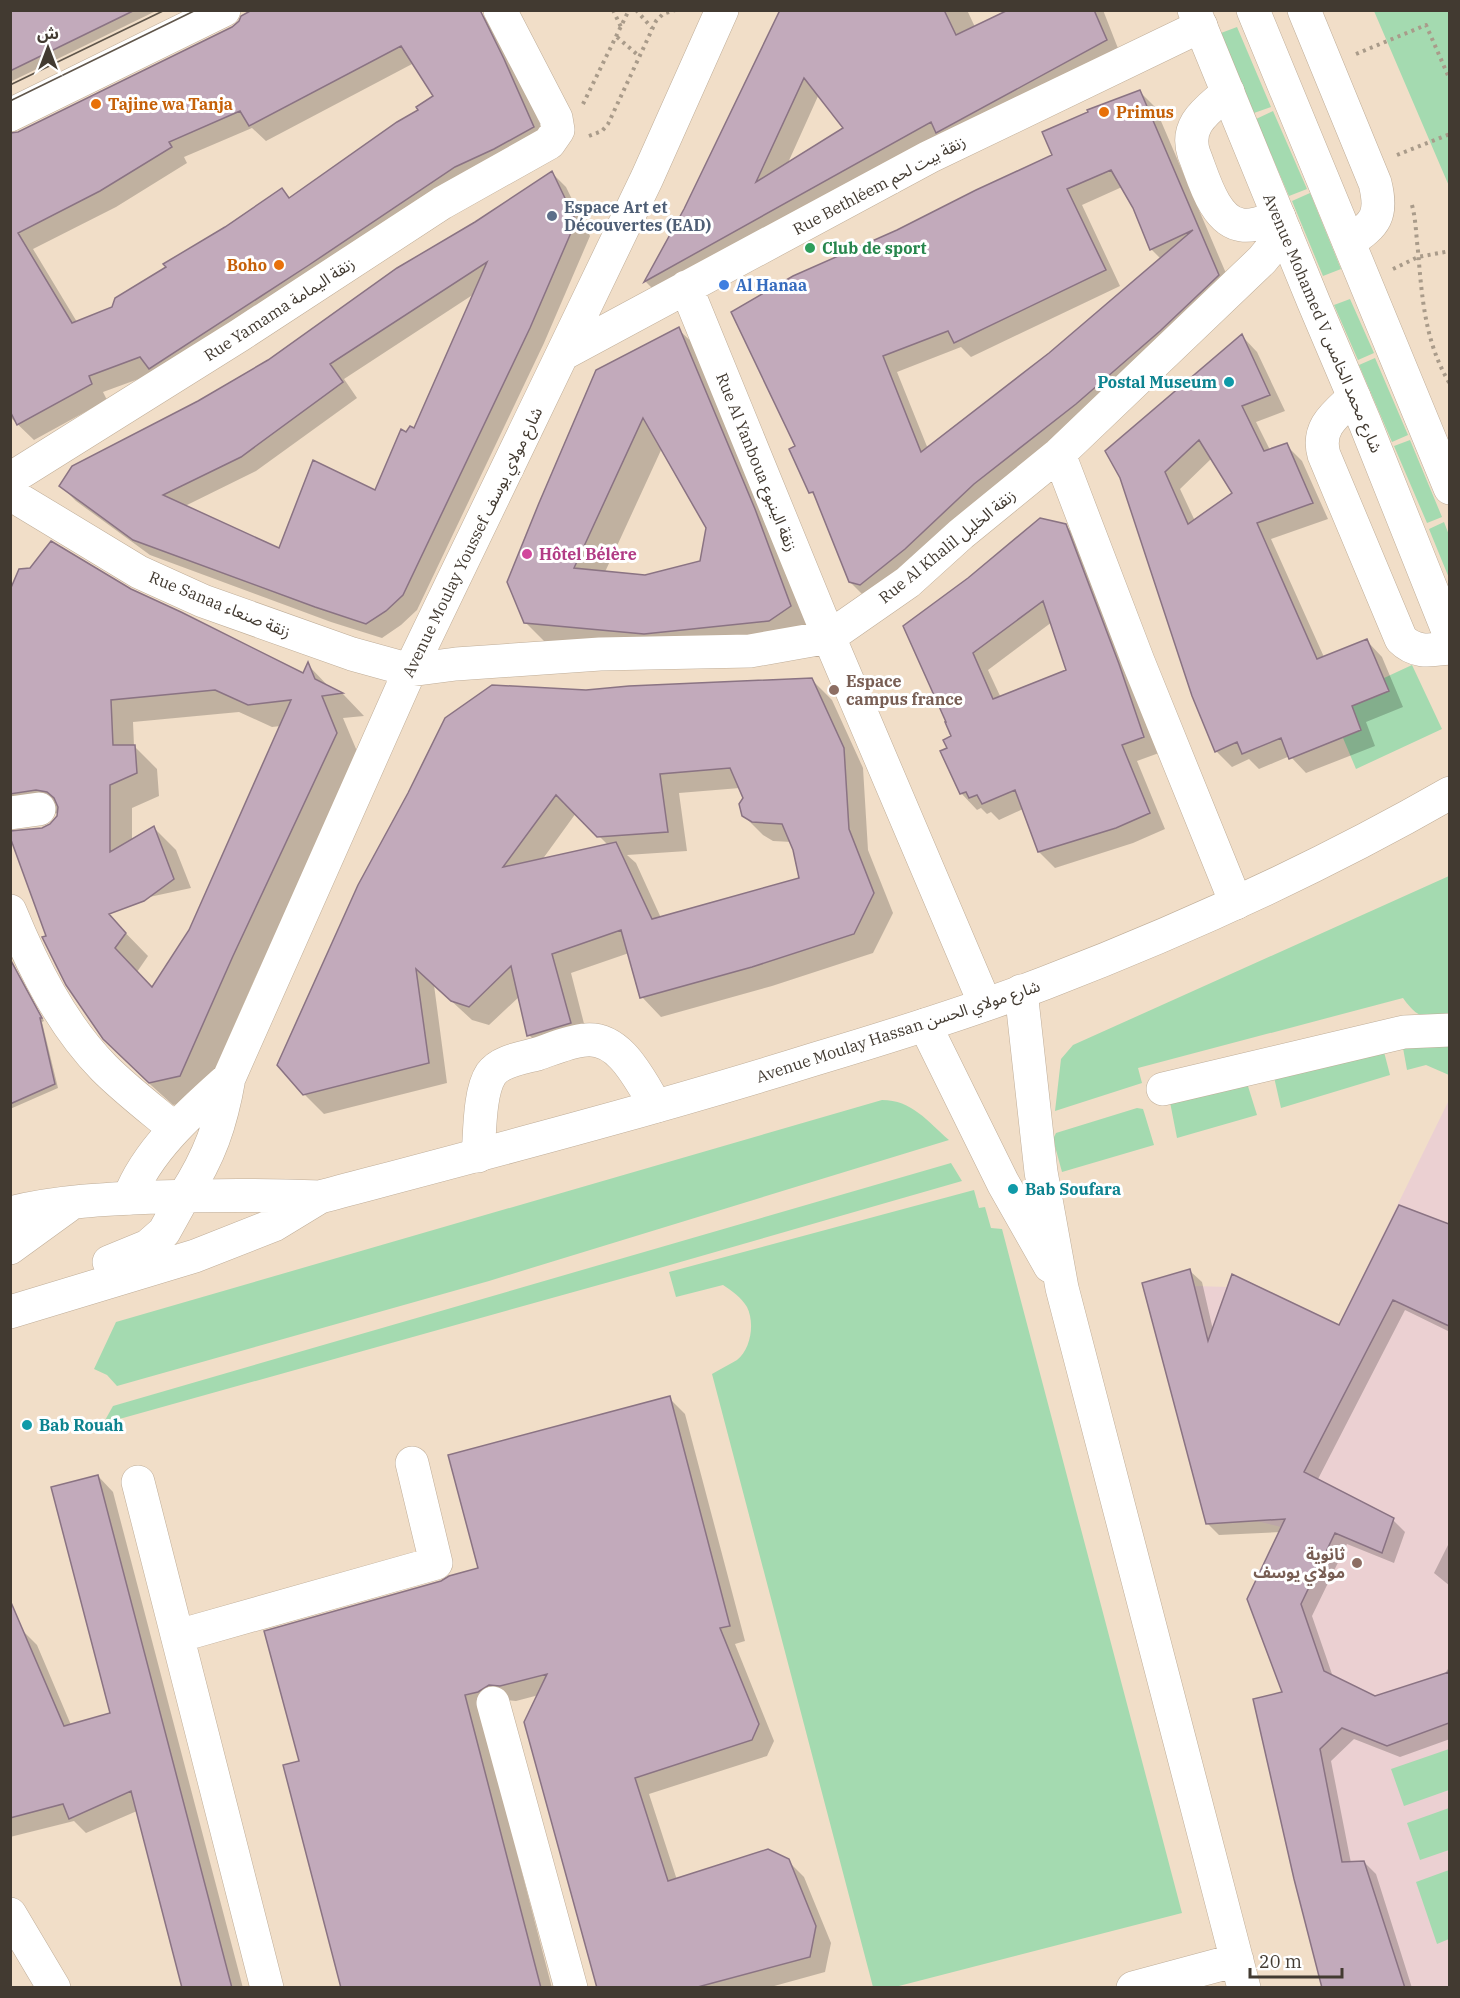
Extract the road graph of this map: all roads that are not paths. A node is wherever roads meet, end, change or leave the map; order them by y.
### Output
1 (224, 10) edge
2 (500, 10) edge
3 (722, 10) edge
4 (1253, 10) edge
5 (1304, 10) edge
6 (1198, 18) edge
7 (1228, 92) junction
8 (10, 115) edge
9 (1282, 224) junction
10 (1349, 242) junction
11 (686, 287) junction
12 (562, 354) junction
13 (1354, 397) junction
14 (1059, 454) junction
15 (1446, 471) edge
16 (10, 479) edge
17 (10, 494) edge
18 (1449, 636) edge
19 (829, 637) junction
20 (1449, 648) edge
21 (410, 670) junction
22 (1449, 793) edge
23 (1236, 903) junction
24 (10, 911) edge
25 (1021, 991) junction
26 (985, 1004) junction
27 (925, 1025) junction
28 (1449, 1030) edge
29 (229, 1077) junction
30 (1163, 1089) dead end
31 (656, 1106) junction
32 (174, 1129) junction
33 (478, 1156) junction
34 (184, 1196) junction
35 (320, 1197) junction
36 (129, 1198) junction
37 (74, 1202) junction
38 (10, 1213) edge
39 (10, 1248) edge
40 (1062, 1288) junction
41 (10, 1294) edge
42 (10, 1312) edge
43 (412, 1463) dead end
44 (138, 1482) dead end
45 (178, 1636) junction
46 (493, 1703) dead end
47 (10, 1914) edge
48 (1241, 1974) edge
49 (54, 1988) edge
50 (267, 1988) edge
51 (571, 1988) edge
52 (1133, 1988) edge

1 - 8 street
2 - 16 street, Rue Yamama زنقة اليمامة
3 - 12 street, Avenue Moulay Youssef شارع مولاي يوسف
4 - 10 street
5 - 10 street
6 - 7 street, Avenue Mohamed V شارع محمد الخامس
6 - 11 street, Rue Bethléem زنقة بيت لحم
7 - 9 street, Avenue Mohamed V شارع محمد الخامس
7 - 9 street
9 - 13 street, Avenue Mohamed V شارع محمد الخامس
9 - 14 street, Rue Al Khalil زنقة الخليل
10 - 15 street
11 - 12 street, Rue Bethléem زنقة بيت لحم
11 - 19 street, Rue Al Yanboua زنقة الينبوع
12 - 21 street, Avenue Moulay Youssef شارع مولاي يوسف
13 - 18 street, Avenue Mohamed V شارع محمد الخامس
13 - 20 street
14 - 19 street, Rue Al Khalil زنقة الخليل
14 - 23 street
17 - 21 street, Rue Sanaa زنقة صنعاء
19 - 21 street, Rue Al Khalil زنقة الخليل
19 - 26 street, Rue Al Yanboua زنقة الينبوع
21 - 29 street, Avenue Moulay Youssef شارع مولاي يوسف
22 - 23 street, Avenue Moulay Hassan شارع مولاي الحسن
23 - 25 street, Avenue Moulay Hassan شارع مولاي الحسن
24 - 32 street
25 - 26 street, Avenue Moulay Hassan شارع مولاي الحسن
25 - 40 street
26 - 27 street, Avenue Moulay Hassan شارع مولاي الحسن
27 - 31 street, Avenue Moulay Hassan شارع مولاي الحسن
27 - 40 street
28 - 30 street
29 - 32 street, Avenue Moulay Youssef شارع مولاي يوسف
29 - 34 street, Avenue Moulay Youssef شارع مولاي يوسف
31 - 33 street, Avenue Moulay Hassan شارع مولاي الحسن
31 - 33 street
32 - 36 street, Avenue Moulay Youssef شارع مولاي يوسف
33 - 35 street, Avenue Moulay Hassan شارع مولاي الحسن
34 - 35 street, Avenue Moulay Hassan شارع مولاي الحسن
34 - 36 street, Avenue Moulay Hassan شارع مولاي الحسن
34 - 41 street, Avenue Moulay Youssef شارع مولاي يوسف
35 - 42 street, Avenue Moulay Hassan شارع مولاي الحسن
36 - 37 street, Avenue Moulay Hassan شارع مولاي الحسن
37 - 38 street, Avenue Moulay Hassan شارع مولاي الحسن
37 - 39 street
40 - 48 street
43 - 45 street
44 - 45 street
45 - 50 street
46 - 51 street
47 - 49 street
48 - 52 street

